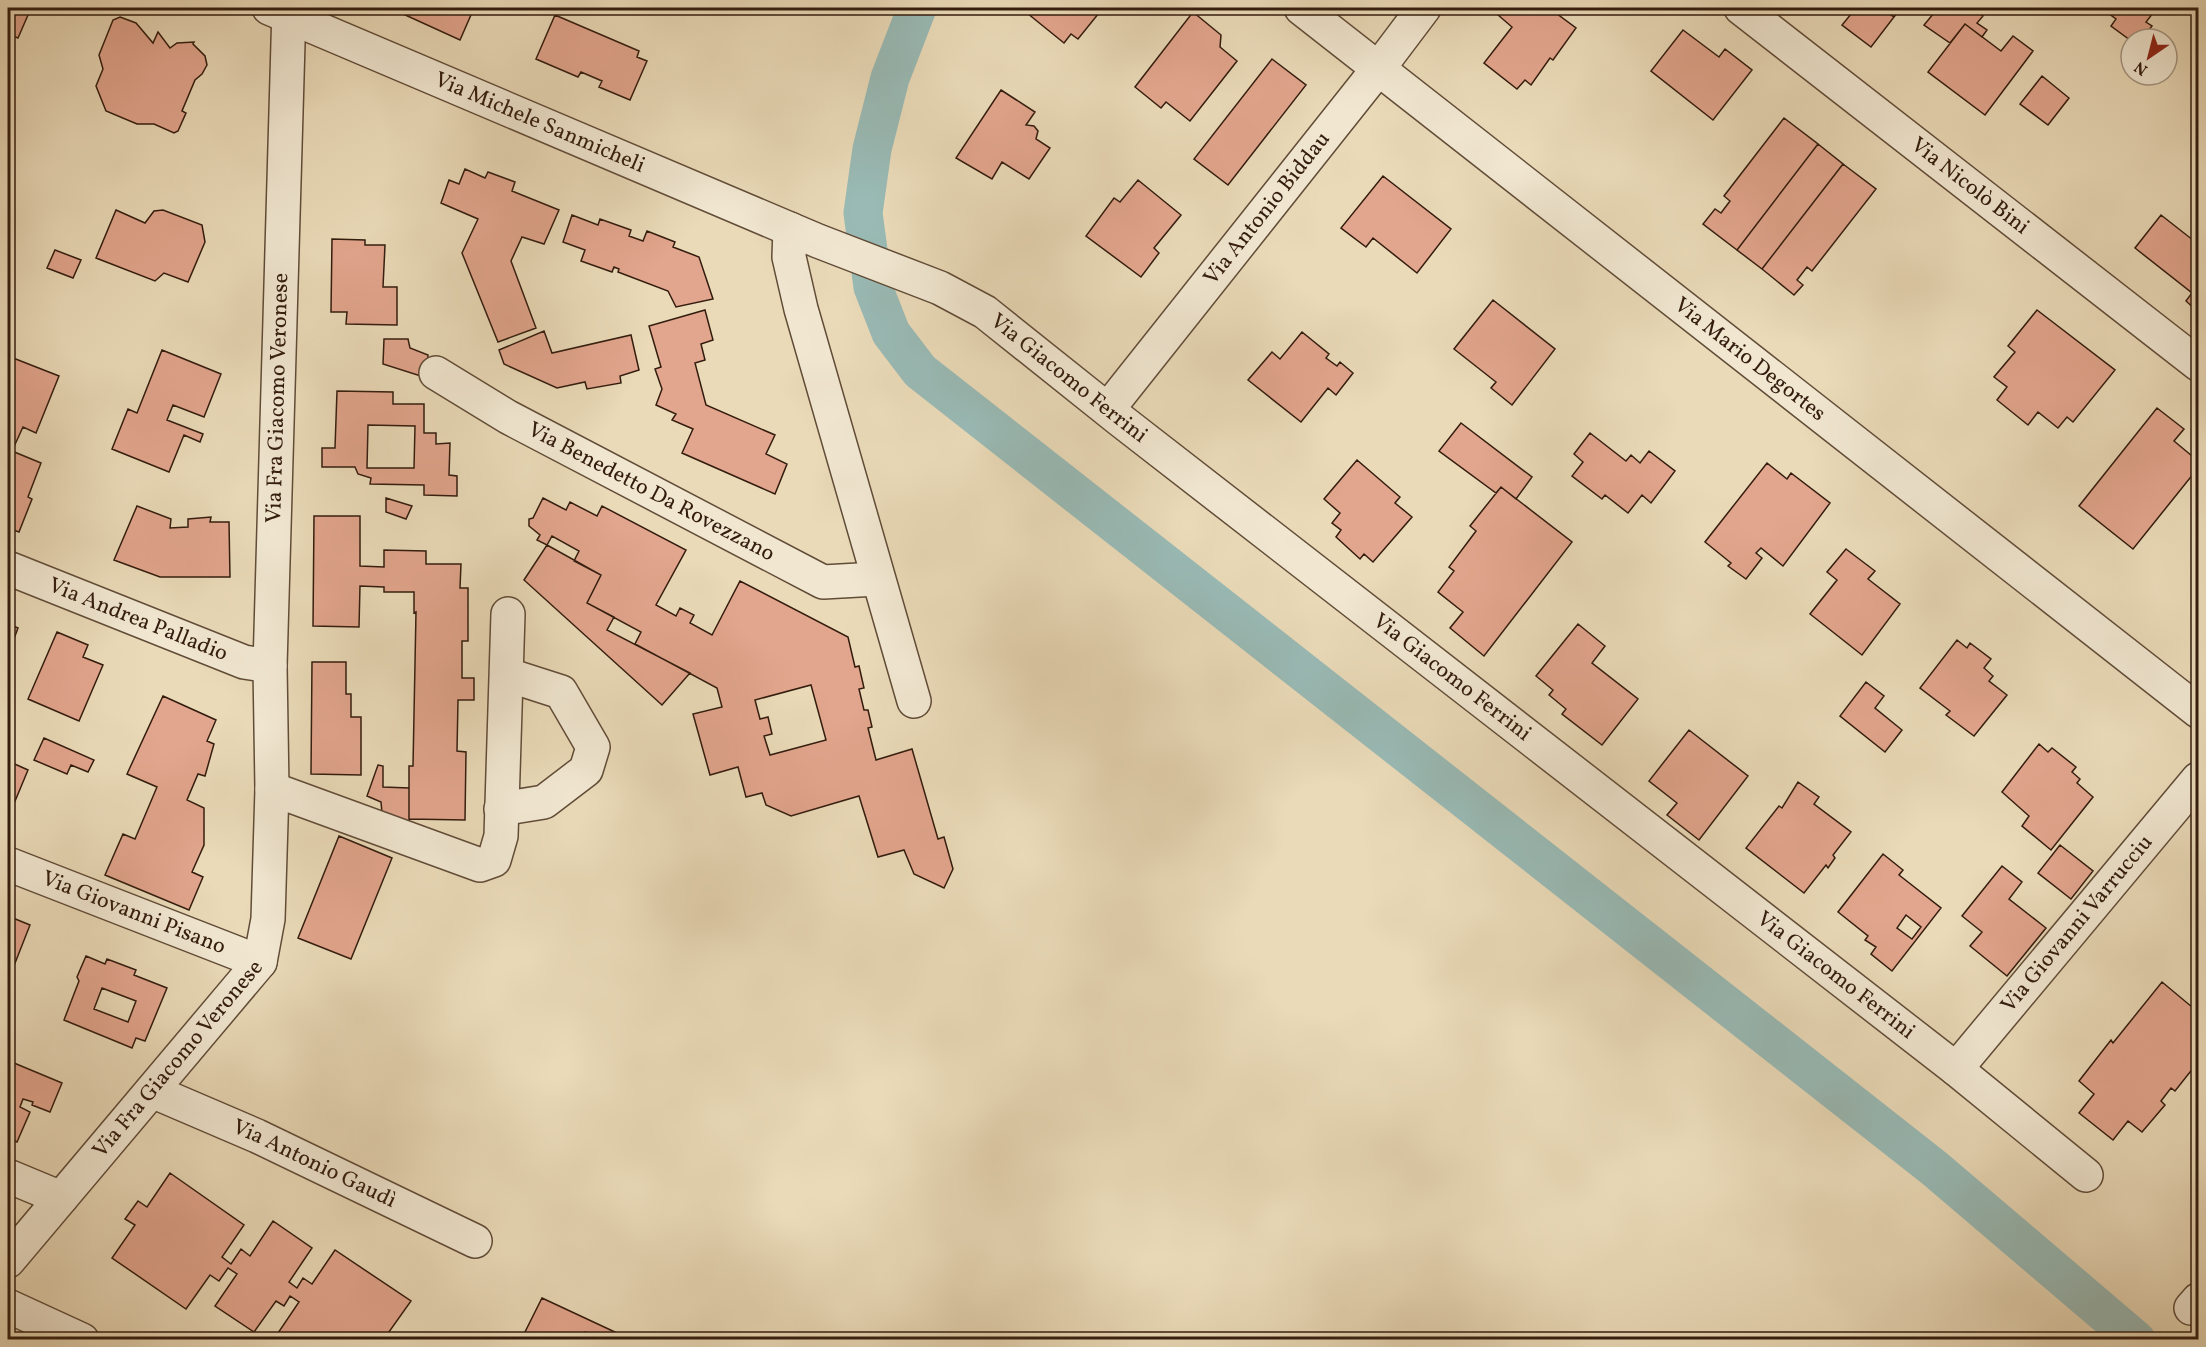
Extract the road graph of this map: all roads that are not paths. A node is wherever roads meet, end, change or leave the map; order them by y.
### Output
1 (1301, 8) edge
2 (1425, 8) edge
3 (1741, 8) edge
4 (282, 10) edge
5 (1378, 69) junction
6 (804, 235) junction
7 (2199, 364) edge
8 (436, 373) dead end
9 (1108, 409) junction
10 (8, 568) edge
11 (877, 579) junction
12 (508, 614) dead end
13 (270, 666) junction
14 (508, 675) junction
15 (914, 701) dead end
16 (2199, 711) edge
17 (2199, 778) edge
18 (272, 789) junction
19 (501, 809) junction
20 (8, 864) edge
21 (260, 963) junction
22 (1956, 1069) junction
23 (152, 1091) junction
24 (2086, 1175) dead end
25 (8, 1176) edge
26 (61, 1198) junction
27 (475, 1240) dead end
28 (8, 1260) edge
29 (8, 1306) edge
30 (82, 1340) edge

1 - 5 street, Via Mario Degortes
2 - 5 street, Via Antonio Biddau
3 - 7 street, Via Nicolò Bini
4 - 6 street, Via Michele Sanmicheli
4 - 13 street, Via Fra Giacomo Veronese
5 - 9 street, Via Antonio Biddau
5 - 16 street, Via Mario Degortes
6 - 9 street, Via Giacomo Ferrini
6 - 11 street
8 - 11 street, Via Benedetto Da Rovezzano
9 - 22 street, Via Giacomo Ferrini
10 - 13 street, Via Andrea Palladio
11 - 15 street
12 - 14 street
13 - 18 street, Via Fra Giacomo Veronese
14 - 19 street
14 - 19 street
17 - 22 street, Via Giovanni Varrucciu
18 - 19 street
18 - 21 street, Via Fra Giacomo Veronese
20 - 21 street, Via Giovanni Pisano
21 - 23 street, Via Fra Giacomo Veronese
22 - 24 street, Via Giacomo Ferrini
23 - 26 street, Via Fra Giacomo Veronese
23 - 27 street, Via Antonio Gaudì
25 - 26 street
26 - 28 street, Via Fra Giacomo Veronese
29 - 30 street

